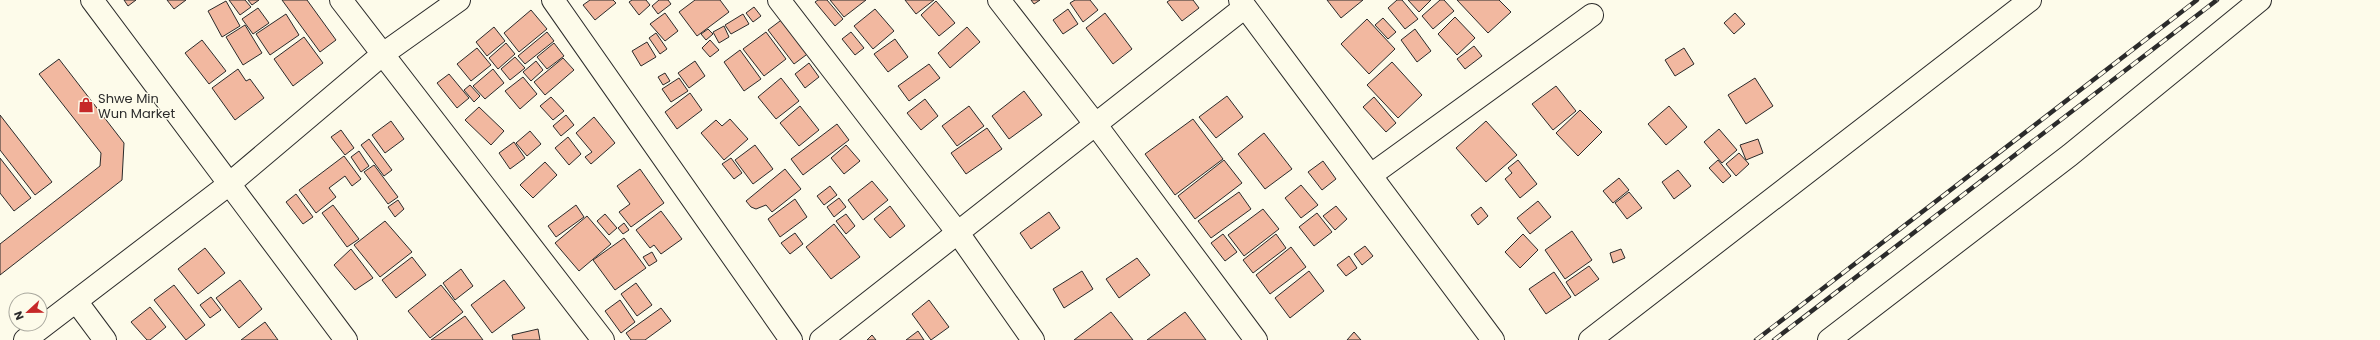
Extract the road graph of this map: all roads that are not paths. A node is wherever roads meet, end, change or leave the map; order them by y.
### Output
1 (92, 0) edge
2 (341, 0) edge
3 (459, 0) edge
4 (553, 0) edge
5 (779, 0) edge
6 (999, 0) edge
7 (2030, 0) edge
8 (2260, 0) edge
9 (1242, 3) edge
10 (1592, 15) dead end
11 (383, 54) junction
12 (1096, 125) junction
13 (1371, 175) junction
14 (228, 185) junction
15 (958, 233) junction
16 (76, 301) junction
17 (25, 340) edge
18 (104, 340) edge
19 (346, 340) edge
20 (602, 340) edge
21 (792, 340) edge
22 (821, 340) edge
23 (1033, 340) edge
24 (1256, 340) edge
25 (1493, 340) edge
26 (1590, 340) edge
27 (1829, 340) edge

1 - 14 street
2 - 11 street
3 - 11 street
4 - 21 street
5 - 15 street
6 - 12 street
7 - 26 street
8 - 27 street
9 - 12 street
9 - 13 street
10 - 13 street
11 - 14 street
11 - 20 street
12 - 15 street
12 - 24 street
13 - 25 street
14 - 16 street
14 - 19 street
15 - 22 street
15 - 23 street
16 - 17 street
16 - 18 street

